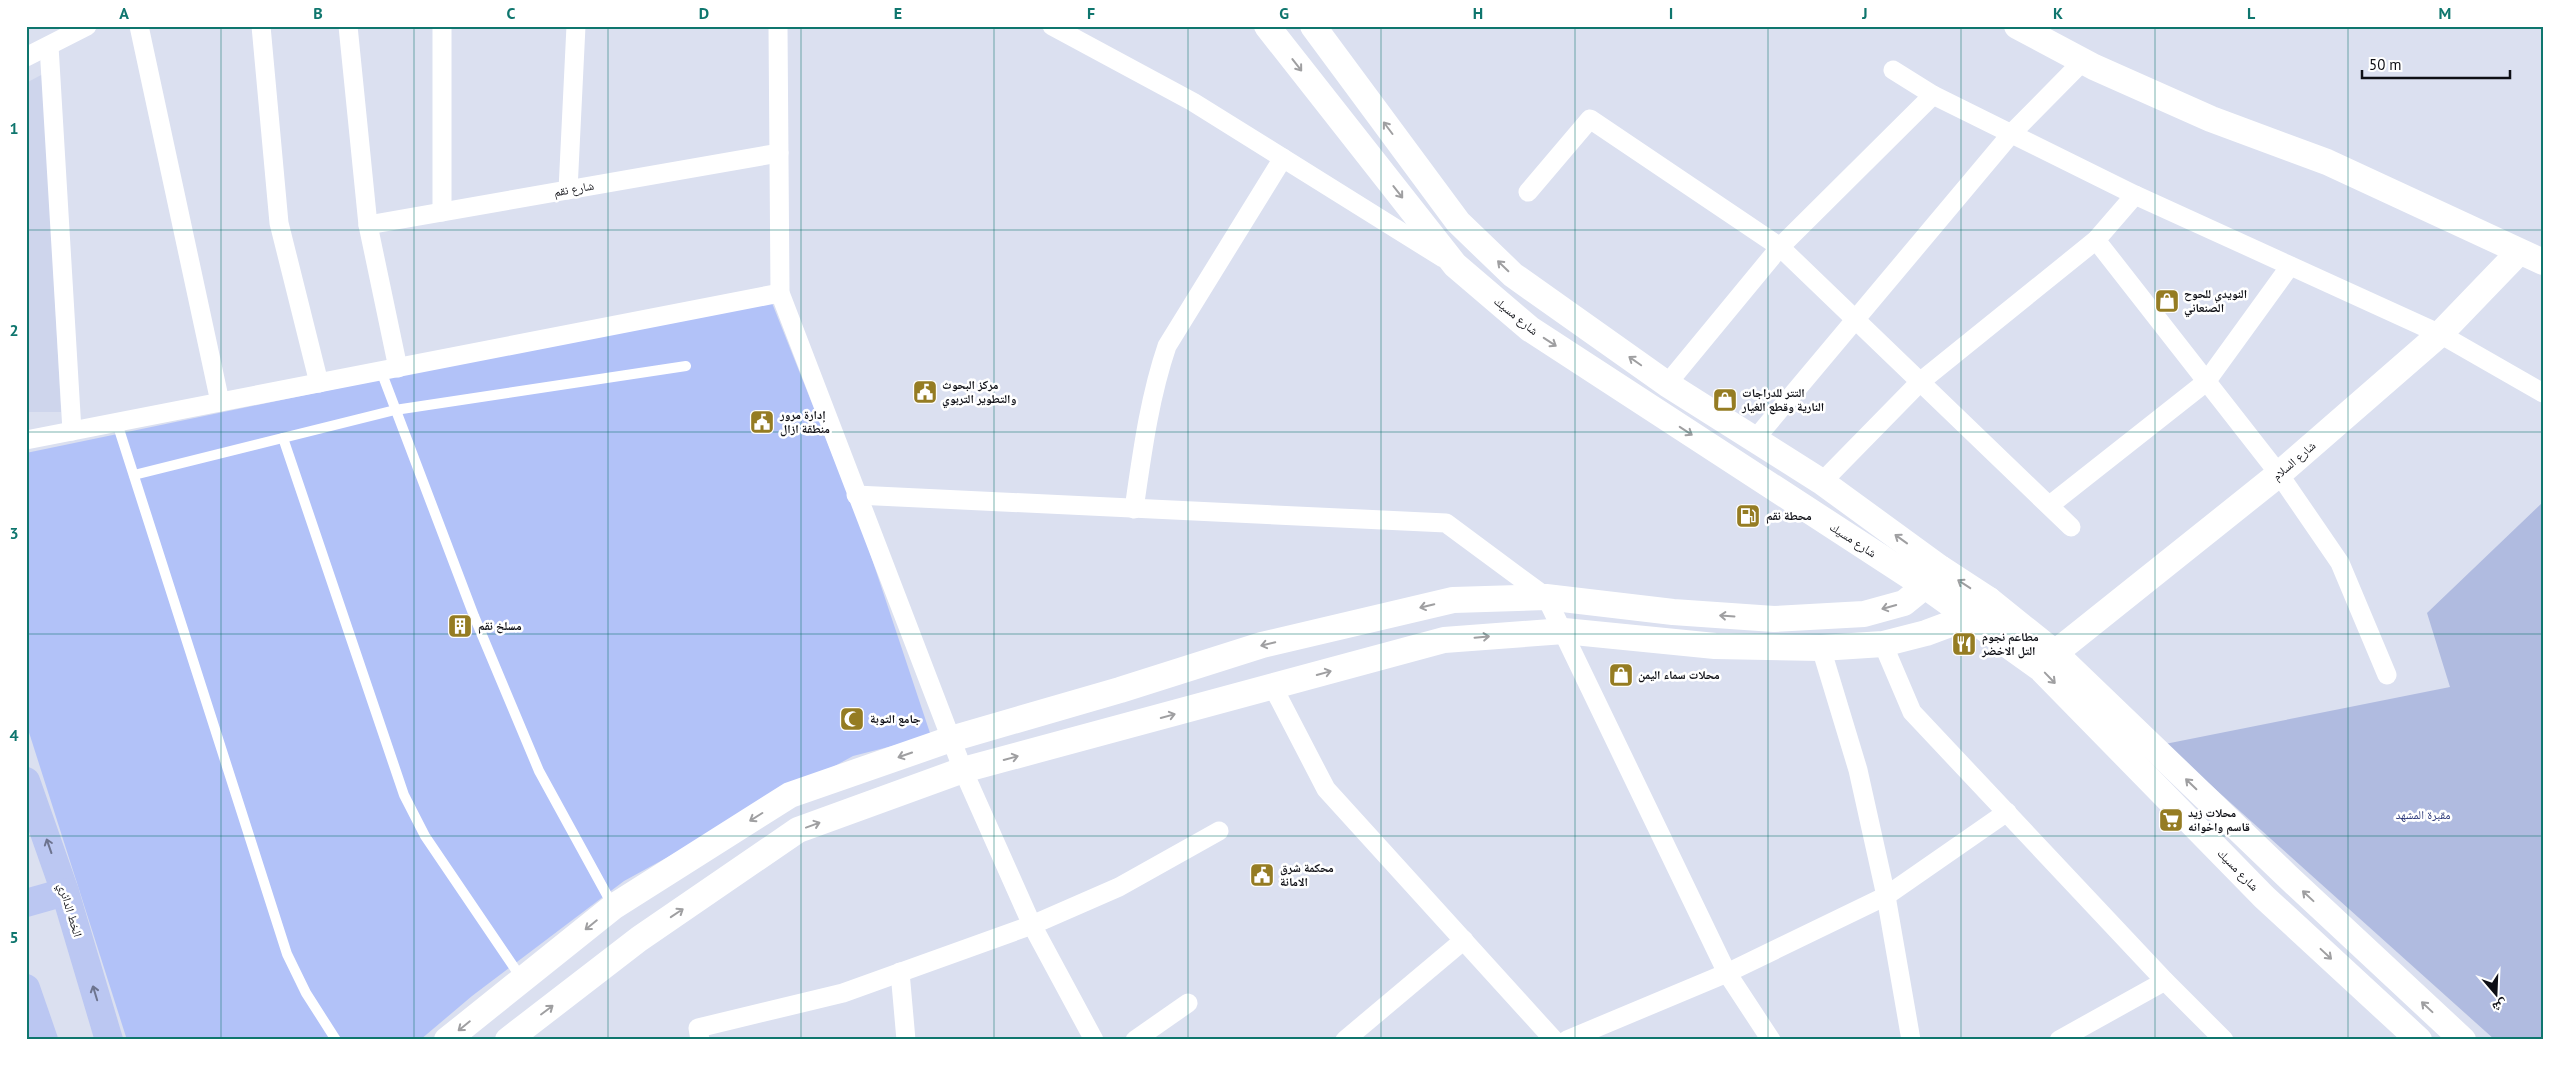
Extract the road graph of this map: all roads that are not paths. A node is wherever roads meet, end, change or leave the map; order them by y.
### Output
1 (86, 26) edge
2 (139, 26) edge
3 (261, 26) edge
4 (348, 26) edge
5 (442, 26) edge
6 (576, 26) edge
7 (778, 26) edge
8 (1052, 26) edge
9 (1267, 26) edge
10 (1313, 26) edge
11 (2017, 26) edge
12 (49, 46) junction
13 (26, 57) edge
14 (2083, 61) junction
15 (1893, 70) dead end
16 (1933, 96) junction
17 (2011, 134) junction
18 (779, 153) junction
19 (1283, 158) junction
20 (568, 190) junction
21 (1528, 192) dead end
22 (2135, 195) junction
23 (442, 212) junction
24 (368, 225) junction
25 (2096, 240) junction
26 (1780, 247) junction
27 (2519, 252) junction
28 (2543, 262) edge
29 (1455, 265) junction
30 (2290, 266) junction
31 (780, 293) junction
32 (1854, 319) junction
33 (2440, 334) junction
34 (686, 366) dead end
35 (389, 370) junction
36 (1920, 382) junction
37 (2206, 382) junction
38 (320, 383) junction
39 (1667, 384) junction
40 (2543, 393) edge
41 (220, 402) junction
42 (395, 410) junction
43 (118, 423) junction
44 (72, 431) junction
45 (283, 438) junction
46 (1756, 438) junction
47 (26, 440) edge
48 (2279, 474) junction
49 (134, 475) junction
50 (1822, 482) junction
51 (856, 495) junction
52 (2050, 505) junction
53 (1134, 509) junction
54 (2071, 527) dead end
55 (1932, 577) junction
56 (1546, 598) junction
57 (1989, 600) junction
58 (1969, 617) junction
59 (1564, 631) junction
60 (1883, 644) junction
61 (1821, 648) junction
62 (2055, 653) junction
63 (2387, 675) dead end
64 (1273, 687) junction
65 (951, 739) junction
66 (963, 770) junction
67 (26, 781) edge
68 (2007, 812) junction
69 (1219, 831) dead end
70 (65, 892) junction
71 (1886, 896) junction
72 (26, 903) edge
73 (613, 907) junction
74 (1032, 925) junction
75 (1464, 940) junction
76 (900, 972) junction
77 (1727, 973) junction
78 (522, 980) junction
79 (2165, 981) junction
80 (26, 988) edge
81 (1188, 1003) dead end
82 (2064, 1039) edge
83 (44, 1040) edge
84 (109, 1040) edge
85 (336, 1040) edge
86 (447, 1040) edge
87 (508, 1040) edge
88 (700, 1040) edge
89 (906, 1040) edge
90 (1094, 1040) edge
91 (1135, 1040) edge
92 (1345, 1040) edge
93 (1554, 1040) edge
94 (1567, 1040) edge
95 (1771, 1040) edge
96 (1911, 1040) edge
97 (2224, 1040) edge
98 (2420, 1040) edge
99 (2463, 1040) edge

1 - 12 street
2 - 41 street
3 - 38 street
4 - 24 street
5 - 23 street
6 - 20 street
7 - 18 street
8 - 19 street
9 -> 29 street, شارع مسيك
39 -> 10 street, شارع مسيك
11 - 14 street
12 - 13 street
12 - 44 street
14 - 17 street
14 - 27 street
15 - 16 street
16 - 17 street
16 - 26 street
17 - 22 street
17 - 32 street
18 - 20 street, شارع نقم
18 - 31 street
19 - 29 street
19 - 53 street
20 - 23 street, شارع نقم
21 - 26 street
22 - 25 street
22 - 30 street
23 - 24 street, شارع نقم
24 - 35 street
25 - 36 street
25 - 37 street
26 - 32 street
26 - 39 street
27 - 28 street
27 - 33 street, شارع السلام
29 -> 55 street, شارع مسيك
30 - 33 street
30 - 37 street
31 - 35 street
31 - 51 street
32 - 36 street
32 - 46 street
33 - 40 street
33 - 48 street, شارع السلام
34 - 42 lane
35 - 38 street
35 - 42 lane
36 - 50 street
36 - 52 street
37 - 48 street
37 - 52 street
38 - 41 street
39 - 46 street, شارع مسيك
41 - 43 street
42 - 45 lane
42 - 73 lane
43 - 44 street
43 - 49 lane
44 - 47 street
45 - 49 lane
45 - 78 lane
46 - 50 street, شارع مسيك
48 - 62 street, شارع السلام
48 - 63 street
49 - 85 lane
55 -> 50 street, شارع مسيك
51 - 53 street
51 - 65 street
52 - 54 street
53 - 56 street
55 -> 56 street
57 -> 55 street, شارع مسيك
55 - 58 street, شارع مسيك
56 - 59 street
56 -> 65 street
57 - 58 street
57 - 62 street, شارع مسيك
58 - 60 street
58 -> 98 street, شارع مسيك
59 - 61 street
64 -> 59 street
59 - 77 street
60 - 61 street
60 - 68 street
61 - 71 street
99 -> 62 street, شارع مسيك
66 -> 64 street
64 - 75 street
65 - 66 street
65 -> 73 street
66 - 74 street
87 -> 66 street
70 -> 67 main road, الخط الدائري
68 - 71 street
68 - 79 street
69 - 74 street
70 - 72 main road
84 -> 70 main road, الخط الدائري
71 - 77 street
71 - 96 street
73 -> 78 street
74 - 76 street
74 - 90 street
75 - 92 street
75 - 93 street
76 - 88 street
76 - 89 street
77 - 94 street
77 - 95 street
78 -> 86 street
79 - 82 street
79 - 97 street
80 - 83 main road
81 - 91 street

